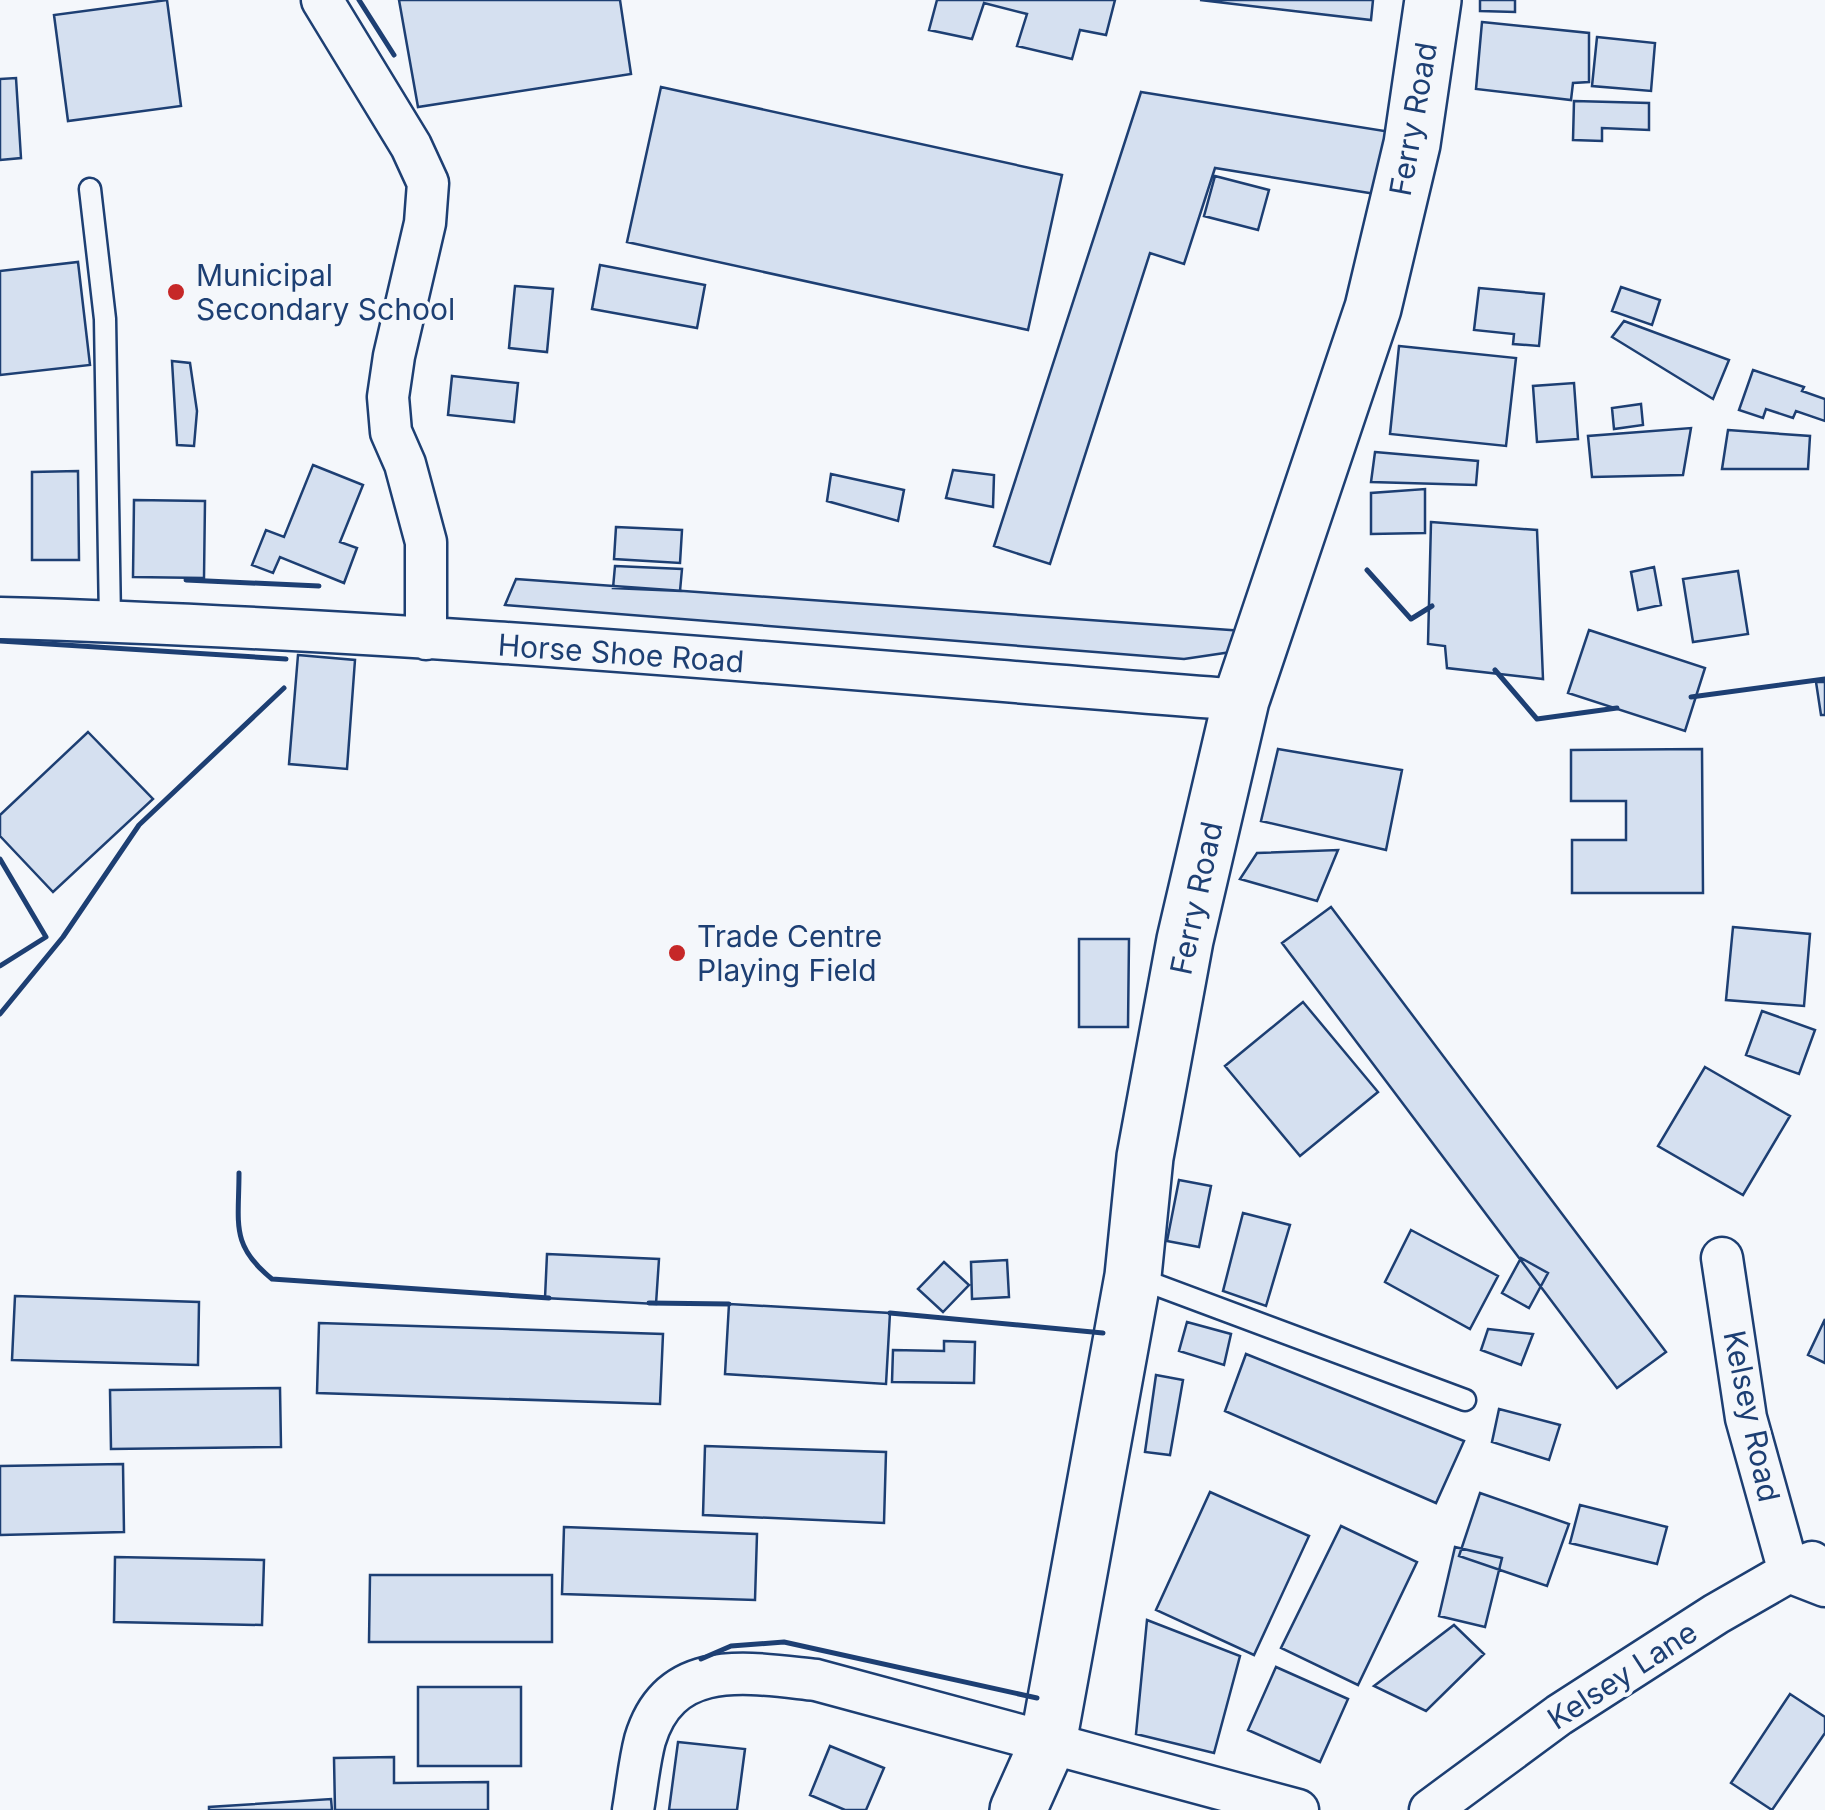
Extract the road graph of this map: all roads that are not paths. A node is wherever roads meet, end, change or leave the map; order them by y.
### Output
1 (322, 0) edge
2 (1432, 0) edge
3 (90, 189) dead end
4 (0, 618) edge
5 (110, 621) junction
6 (426, 640) junction
7 (1240, 700) junction
8 (1722, 1258) dead end
9 (1133, 1276) junction
10 (1464, 1400) dead end
11 (1813, 1571) edge
12 (1048, 1743) junction
13 (633, 1810) edge
14 (1018, 1810) edge
15 (1298, 1810) edge
16 (1430, 1810) edge

1 - 6 street
2 - 7 street, Ferry Road
3 - 5 lane
4 - 5 street, Horse Shoe Road
5 - 6 street, Horse Shoe Road
6 - 7 street, Horse Shoe Road
7 - 9 street, Ferry Road
8 - 11 street, Kelsey Road
9 - 10 lane
9 - 12 street, Ferry Road
11 - 16 street, Kelsey Lane
12 - 13 street
12 - 14 street, Ferry Road
12 - 15 street

